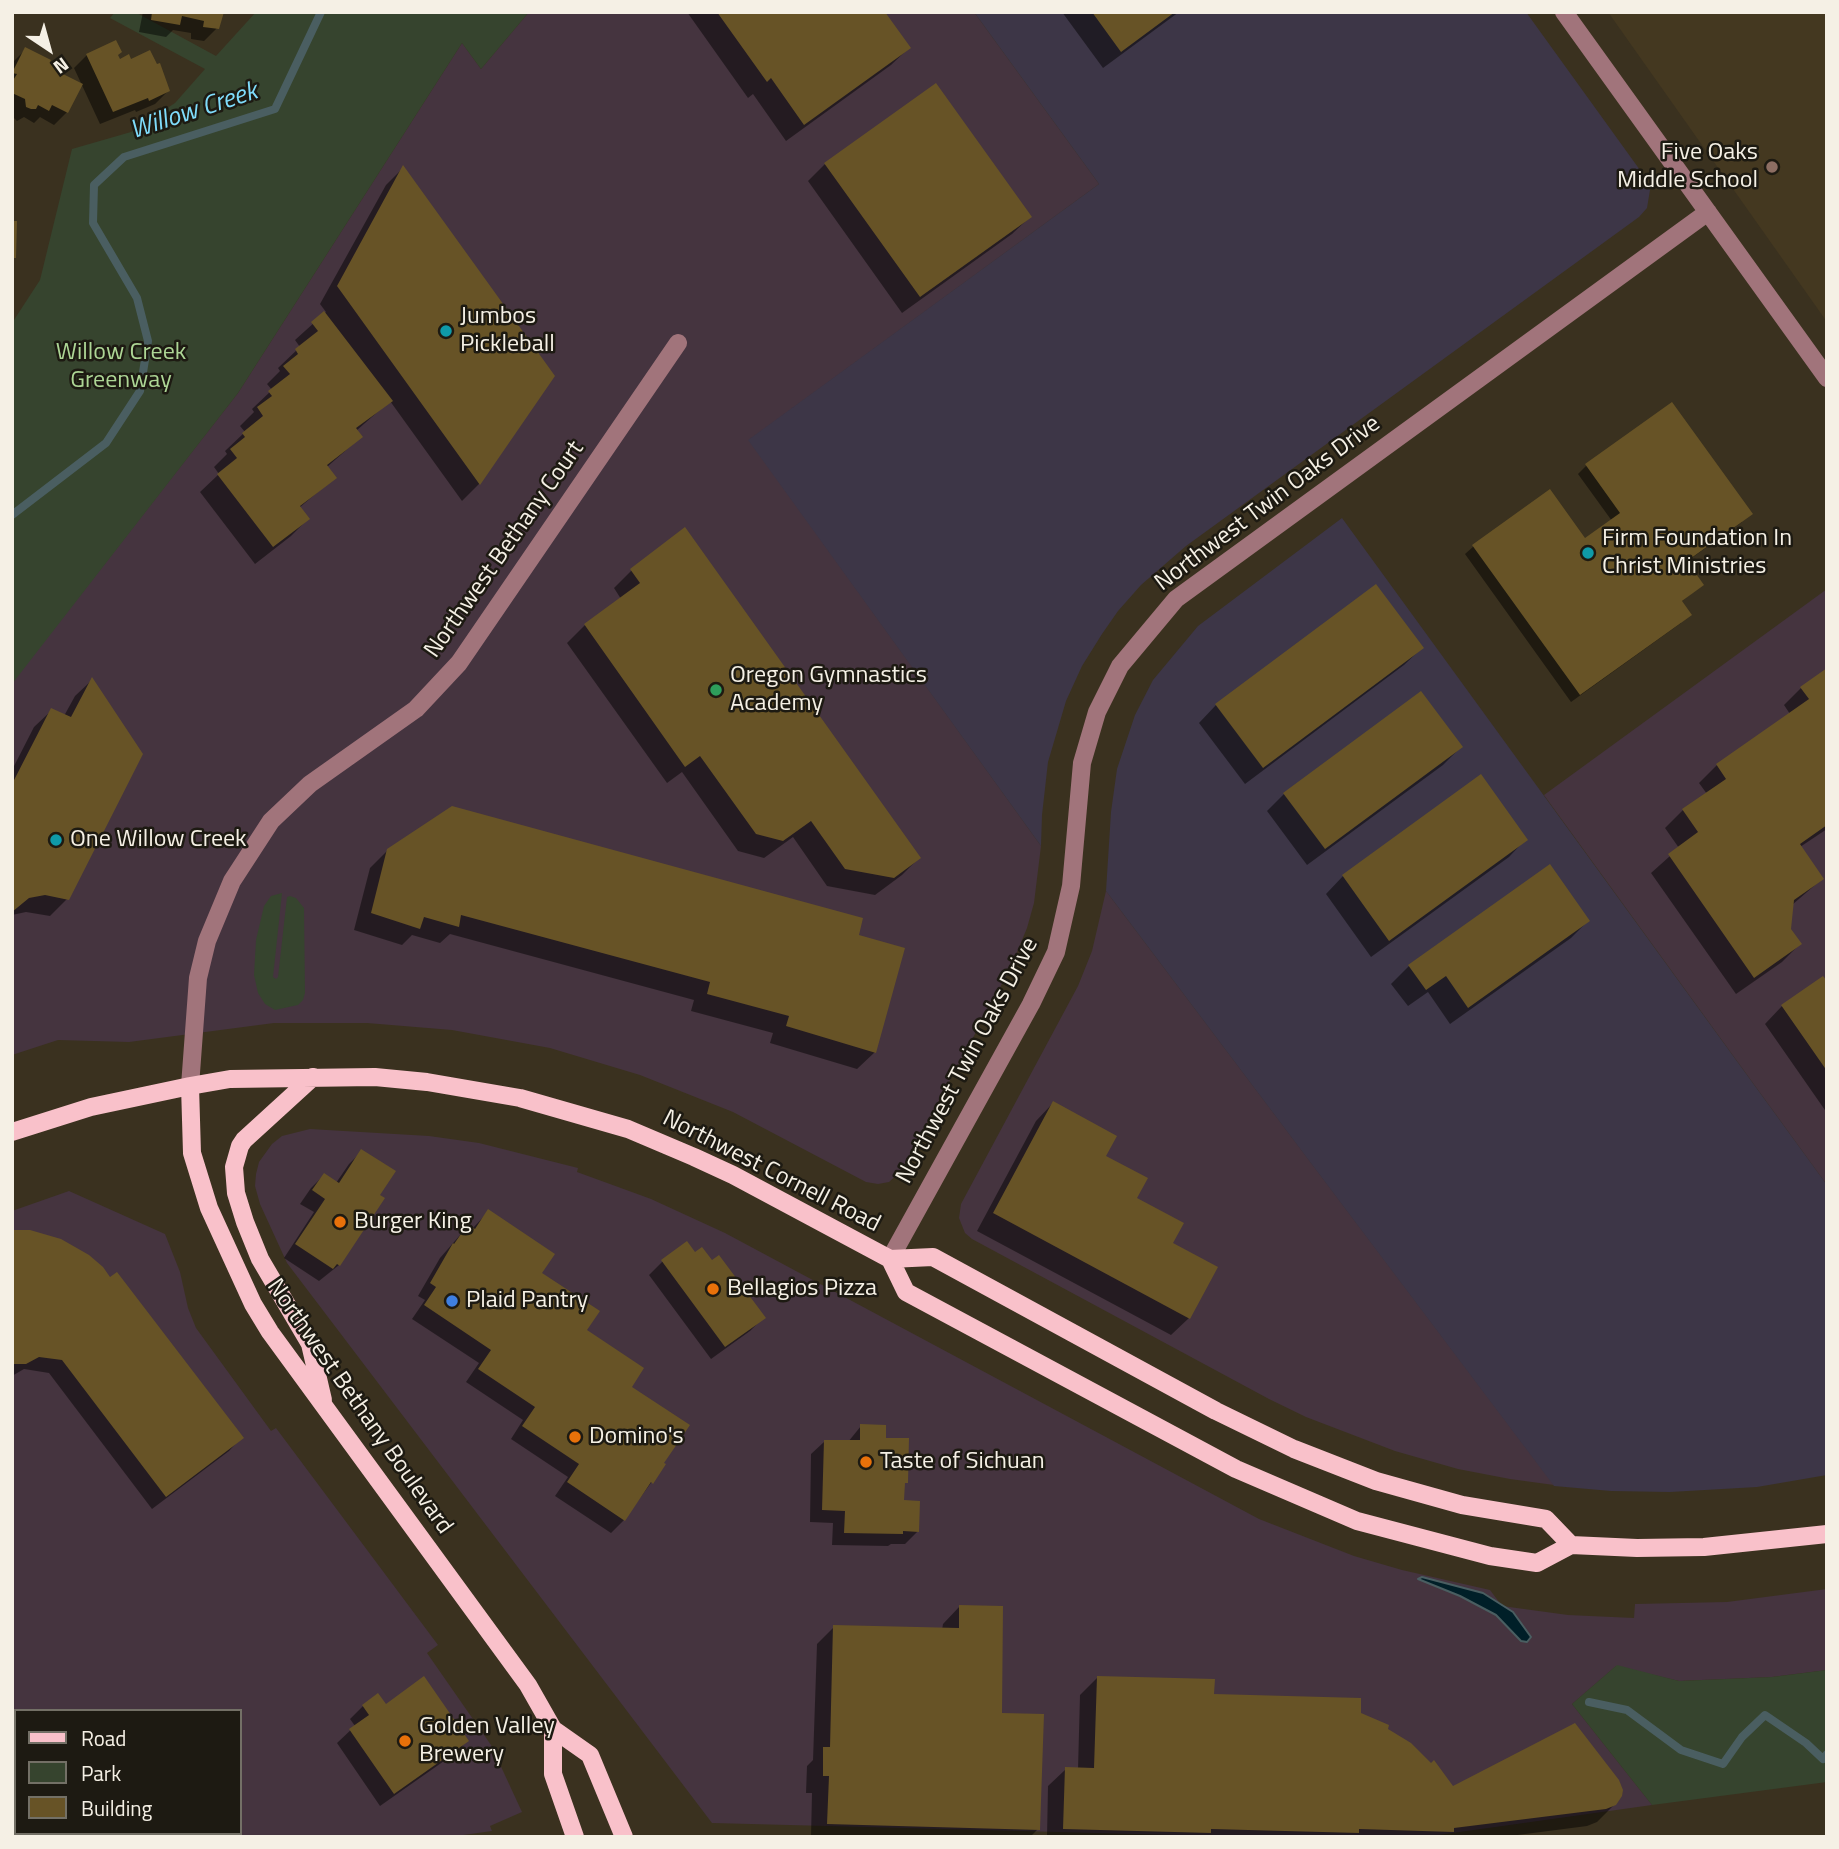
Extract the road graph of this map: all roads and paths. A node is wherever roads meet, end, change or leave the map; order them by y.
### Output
1 (1564, 12) edge
2 (1708, 212) junction
3 (678, 342) dead end
4 (1827, 378) edge
5 (313, 1077) junction
6 (190, 1086) junction
7 (12, 1132) edge
8 (890, 1259) junction
9 (325, 1408) junction
10 (1827, 1534) edge
11 (1571, 1545) junction
12 (553, 1728) junction
13 (575, 1837) edge
14 (624, 1837) edge

1 - 2 street
2 - 4 street
2 - 8 street, Northwest Twin Oaks Drive
3 - 6 street, Northwest Bethany Court
5 - 6 main road, Northwest Cornell Road
5 - 8 main road, Northwest Cornell Road
5 - 9 main road
6 - 7 main road, Northwest Cornell Road
6 - 9 main road, Northwest Bethany Boulevard
8 - 11 main road, Northwest Cornell Road
8 - 11 main road, Northwest Cornell Road
9 - 12 main road, Northwest Bethany Boulevard
10 - 11 main road
12 - 13 main road
12 - 14 main road, Northwest Bethany Boulevard

